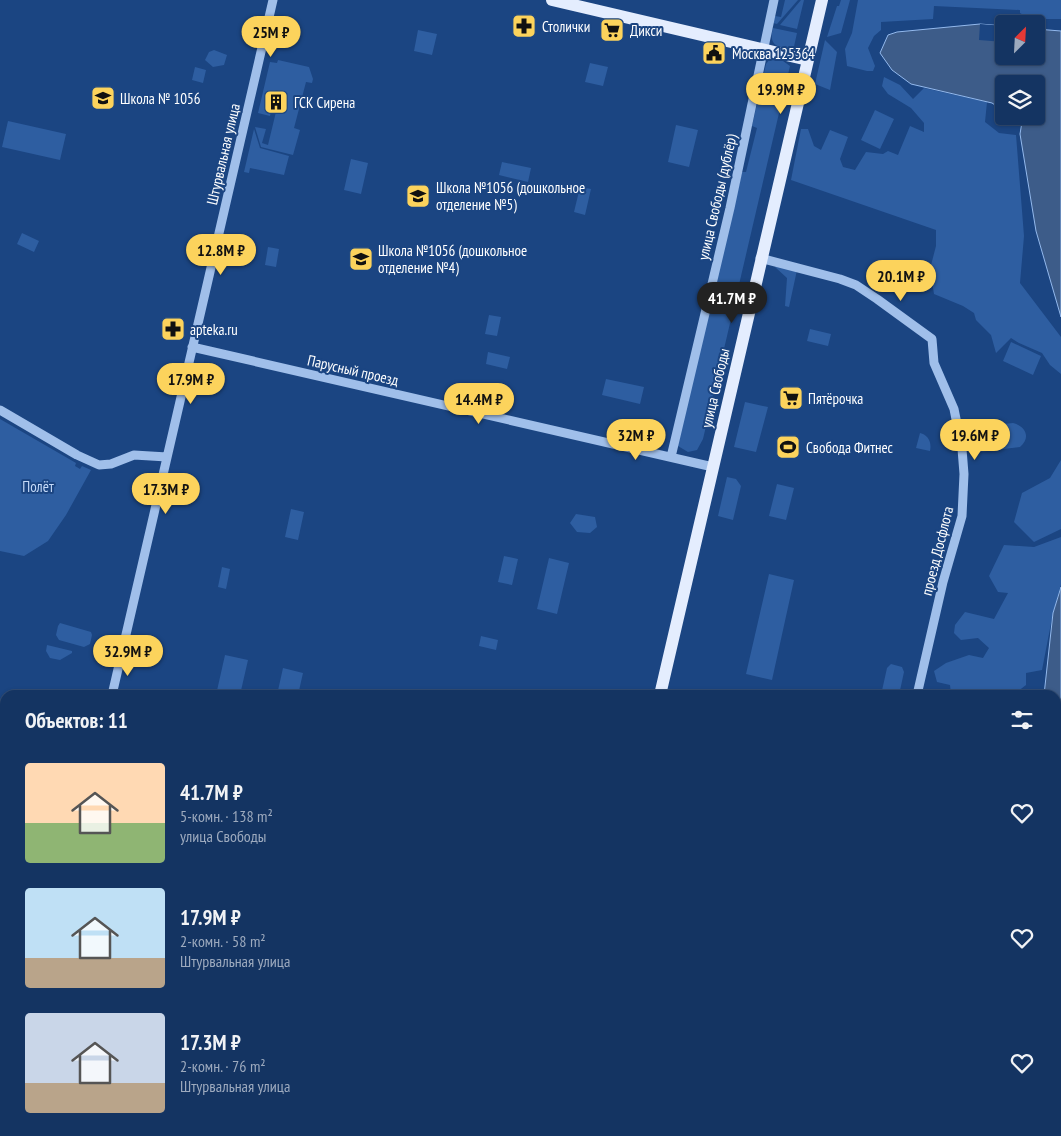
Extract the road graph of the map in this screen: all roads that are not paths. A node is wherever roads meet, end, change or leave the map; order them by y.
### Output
1 (272, 0) edge
2 (552, 0) edge
3 (774, 0) edge
4 (822, 0) edge
5 (763, 50) junction
6 (808, 60) junction
7 (760, 258) junction
8 (192, 348) junction
9 (0, 410) edge
10 (167, 457) junction
11 (671, 457) junction
12 (714, 467) junction
13 (113, 690) edge
14 (661, 690) edge
15 (918, 690) edge

1 - 8 street, Штурвальная улица
2 - 5 main road
3 - 5 street, улица Свободы (дублёр)
4 - 6 main road, улица Свободы
5 - 6 main road
5 - 11 street, улица Свободы (дублёр)
6 - 7 main road, улица Свободы
7 - 12 main road, улица Свободы
7 - 15 street, проезд Досфлота
8 - 10 street, Штурвальная улица
8 - 11 street, Парусный проезд
9 - 10 street
10 - 13 street, Штурвальная улица
11 - 12 street, Парусный проезд
12 - 14 main road, улица Свободы

